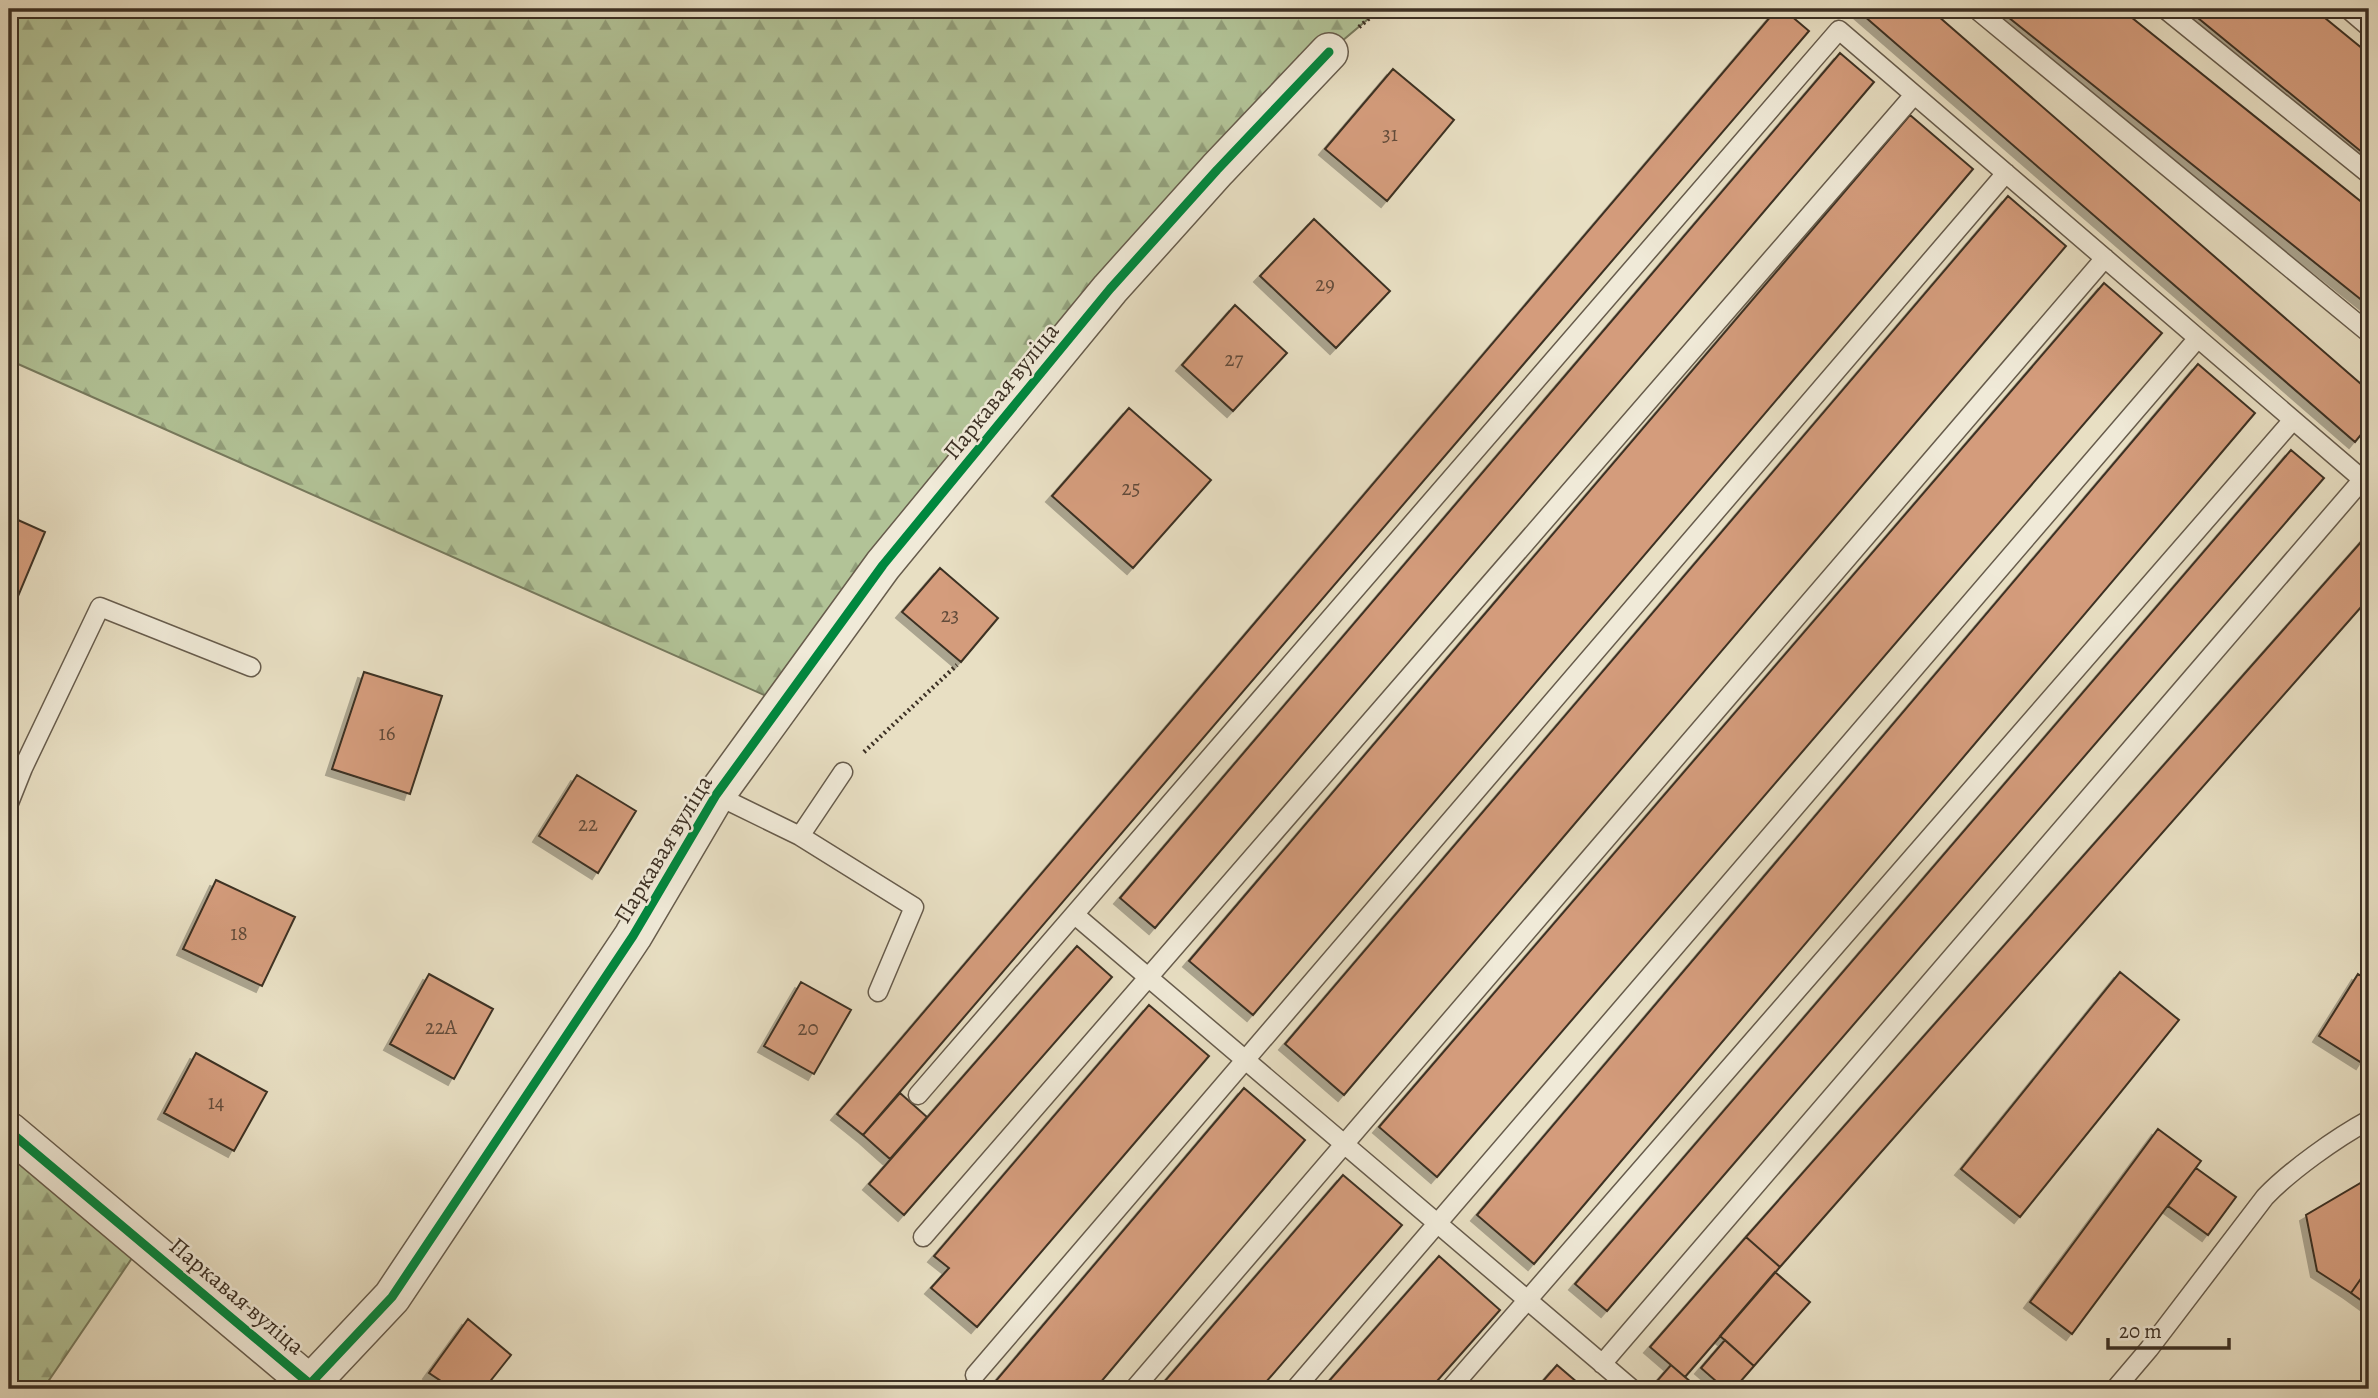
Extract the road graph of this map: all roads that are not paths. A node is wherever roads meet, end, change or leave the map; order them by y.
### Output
1 (1976, 9) edge
2 (2165, 9) edge
3 (2348, 9) edge
4 (2369, 27) edge
5 (1329, 52) dead end
6 (1914, 95) junction
7 (2006, 173) junction
8 (2369, 174) edge
9 (2105, 258) junction
10 (2369, 333) edge
11 (2198, 338) junction
12 (2293, 419) junction
13 (2366, 475) edge
14 (251, 667) dead end
15 (843, 772) road end
16 (716, 795) junction
17 (9, 803) edge
18 (800, 836) junction
19 (1075, 915) junction
20 (1148, 977) junction
21 (878, 992) dead end
22 (1245, 1060) junction
23 (918, 1095) dead end
24 (2369, 1120) edge
25 (9, 1131) edge
26 (1344, 1144) junction
27 (1437, 1224) junction
28 (923, 1237) dead end
29 (1528, 1301) junction
30 (1602, 1364) junction
31 (975, 1375) dead end
32 (1460, 1386) edge
33 (313, 1387) edge
34 (1133, 1389) edge
35 (1295, 1389) edge
36 (1632, 1389) edge
37 (2115, 1389) edge

1 - 10 lane
2 - 8 lane
3 - 4 lane
5 - 16 street, Паркавая вуліца
6 - 7 lane
6 - 19 lane
6 - 20 lane
7 - 9 lane
7 - 22 lane
9 - 11 lane
9 - 26 lane
11 - 12 lane
11 - 27 lane
12 - 13 lane
12 - 29 lane
13 - 30 lane
14 - 17 lane
15 - 18 lane
16 - 18 lane
16 - 33 street, Паркавая вуліца
18 - 21 lane
19 - 20 lane
19 - 23 lane
20 - 22 lane
20 - 28 lane
22 - 26 lane
22 - 31 lane
24 - 37 lane
25 - 33 street, Паркавая вуліца
26 - 27 lane
26 - 34 lane
27 - 29 lane
27 - 35 lane
29 - 30 lane
29 - 32 lane
30 - 36 lane

